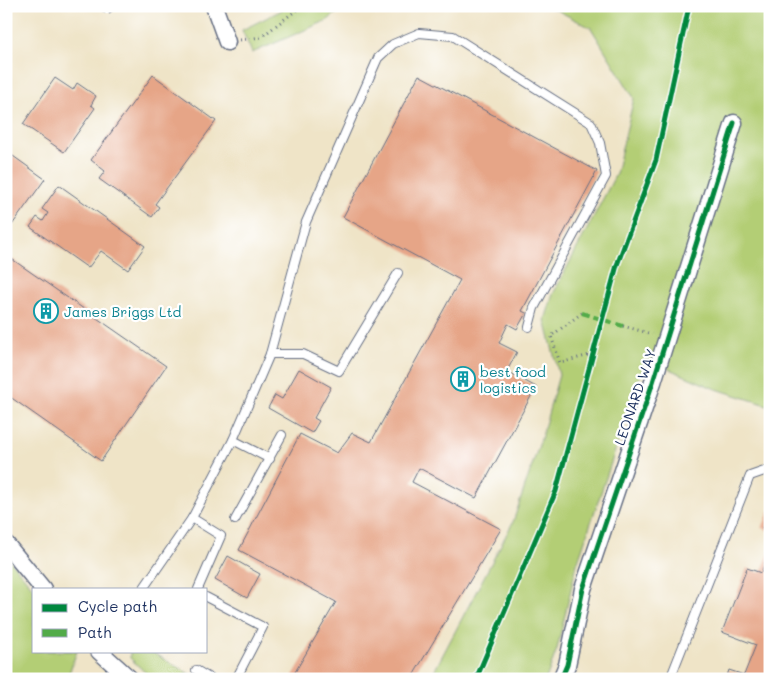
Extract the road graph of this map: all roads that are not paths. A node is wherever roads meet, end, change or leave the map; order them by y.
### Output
1 (214, 6) edge
2 (227, 42) road end
3 (734, 122) dead end
4 (398, 273) dead end
5 (529, 327) dead end
6 (270, 354) junction
7 (282, 435) dead end
8 (233, 440) junction
9 (270, 459) junction
10 (770, 469) edge
11 (192, 518) junction
12 (235, 520) dead end
13 (6, 544) edge
14 (42, 588) edge
15 (143, 588) edge
16 (198, 588) edge
17 (208, 598) edge
18 (99, 652) edge
19 (196, 670) dead end
20 (130, 679) edge
21 (212, 679) edge
22 (236, 679) edge
23 (561, 679) edge
24 (670, 679) edge

1 - 2 street
3 - 23 street, LEONARD WAY
4 - 6 lane
5 - 6 lane
6 - 8 lane
7 - 9 lane
8 - 9 lane
8 - 11 lane
9 - 12 lane
10 - 24 lane
11 - 15 lane
11 - 16 lane
13 - 14 street
17 - 22 lane
18 - 20 street
19 - 21 lane

